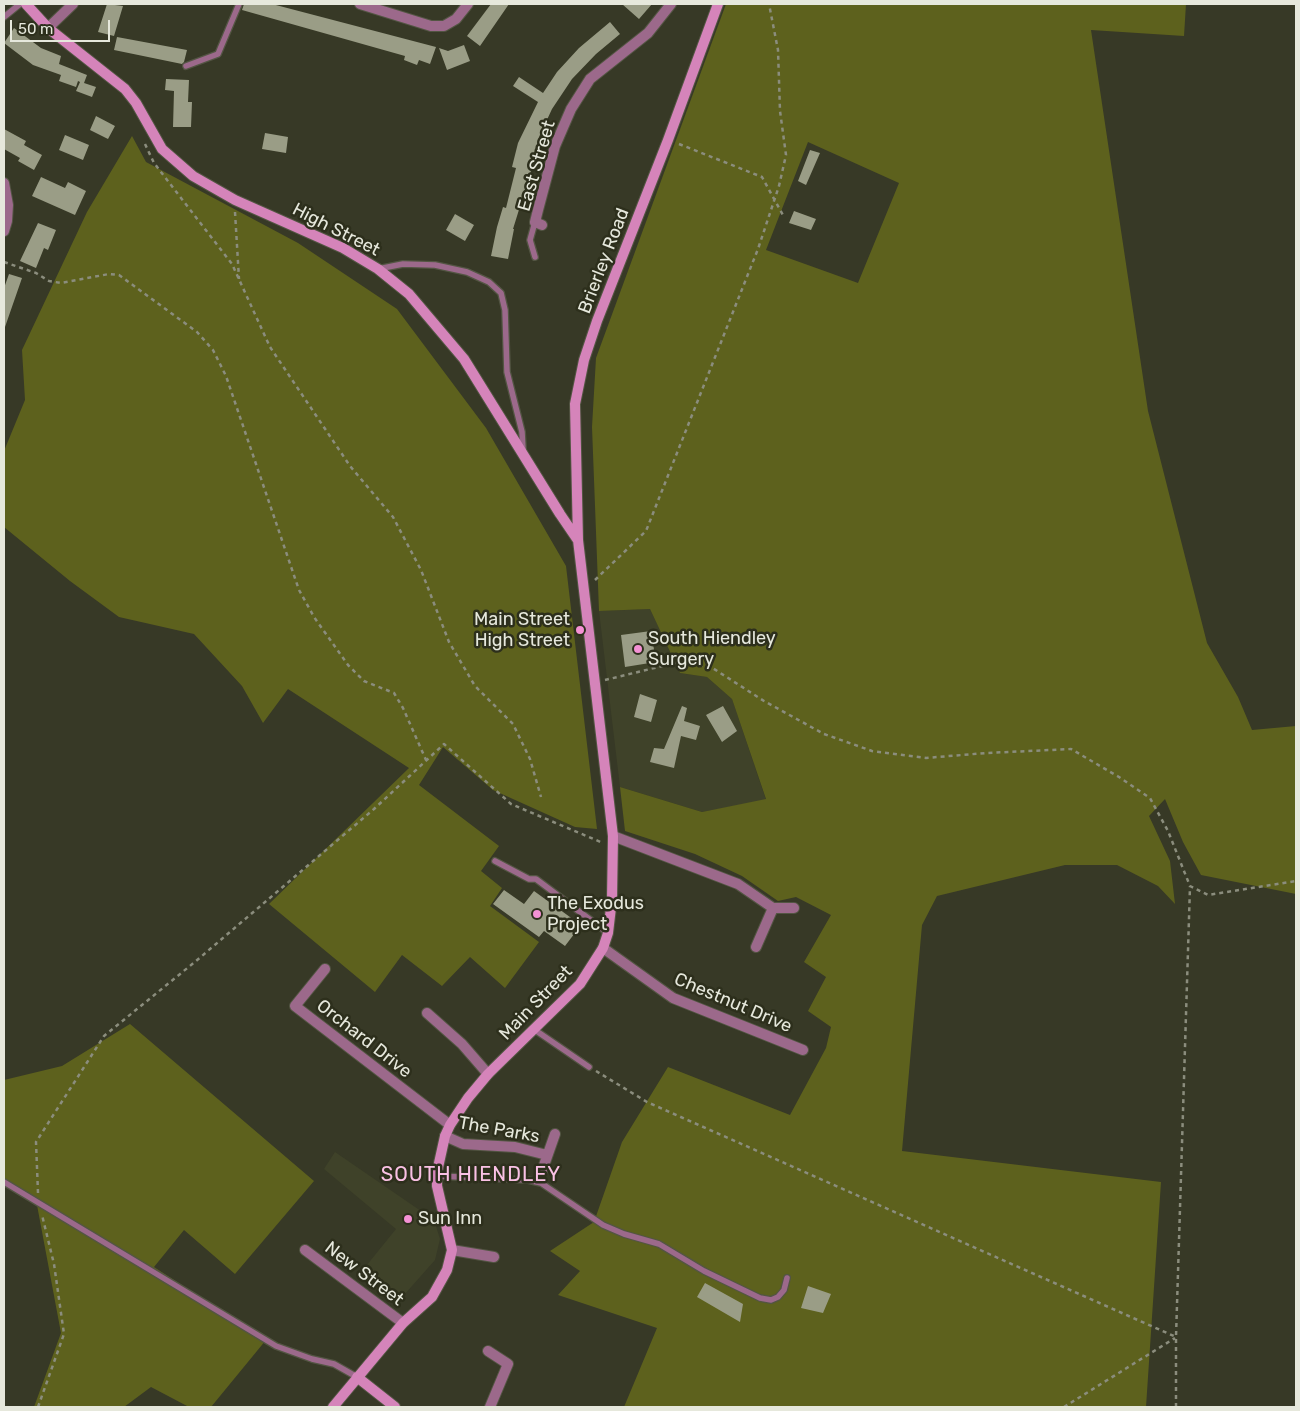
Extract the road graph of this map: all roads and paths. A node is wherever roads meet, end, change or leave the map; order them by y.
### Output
1 (20, 4) edge
2 (26, 4) edge
3 (73, 4) edge
4 (239, 4) edge
5 (360, 4) edge
6 (468, 4) edge
7 (671, 4) edge
8 (718, 4) edge
9 (770, 4) edge
10 (4, 17) edge
11 (48, 28) junction
12 (186, 66) dead end
13 (150, 129) junction
14 (668, 140) junction
15 (5, 186) edge
16 (234, 200) junction
17 (774, 200) junction
18 (784, 217) dead end
19 (539, 224) joint
20 (4, 231) edge
21 (535, 257) dead end
22 (4, 262) edge
23 (378, 269) junction
24 (239, 281) junction
25 (523, 454) junction
26 (578, 540) junction
27 (583, 588) junction
28 (594, 682) junction
29 (426, 760) junction
30 (542, 797) dead end
31 (613, 836) junction
32 (613, 848) junction
33 (495, 861) dead end
34 (1296, 881) edge
35 (1190, 886) junction
36 (773, 908) junction
37 (794, 908) dead end
38 (608, 933) junction
39 (756, 946) dead end
40 (603, 948) junction
41 (325, 969) dead end
42 (427, 1013) dead end
43 (535, 1030) junction
44 (803, 1050) dead end
45 (589, 1067) joint
46 (488, 1074) junction
47 (450, 1125) junction
48 (555, 1134) dead end
49 (445, 1136) junction
50 (547, 1155) junction
51 (542, 1171) dead end
52 (437, 1176) junction
53 (4, 1182) edge
54 (39, 1202) junction
55 (305, 1250) dead end
56 (452, 1250) junction
57 (494, 1258) dead end
58 (787, 1278) dead end
59 (403, 1324) junction
60 (1176, 1337) junction
61 (488, 1351) dead end
62 (357, 1377) junction
63 (38, 1407) edge
64 (333, 1407) edge
65 (395, 1407) edge
66 (490, 1407) edge
67 (1064, 1407) edge
68 (1176, 1407) edge

1 - 10 lane
2 - 11 street, High Street
3 - 11 street
4 - 12 lane
5 - 6 street
7 - 19 street, East Street
8 - 14 street, Brierley Road
9 - 17 path
11 - 13 street, High Street
13 - 16 street, High Street
13 - 24 path
14 - 17 path
14 - 26 street, Brierley Road
15 - 20 street
16 - 23 street, High Street
16 - 24 path
17 - 18 path
17 - 27 path
19 - 21 lane
22 - 29 path
23 - 25 street, High Street
23 - 25 lane
24 - 30 path
25 - 26 street, High Street
26 - 27 street, Main Street
27 - 28 street, Main Street
28 - 31 street, Main Street
28 - 35 path
29 - 32 path
29 - 54 path
31 - 32 street, Main Street
31 - 36 street
32 - 38 street, Main Street
33 - 38 lane
34 - 35 path
35 - 60 path
36 - 37 street
36 - 39 street
38 - 40 street, Main Street
40 - 43 street, Main Street
40 - 44 street, Chestnut Drive
41 - 47 street, Orchard Drive
42 - 46 street
43 - 45 lane
43 - 46 street, Main Street
45 - 60 path
46 - 47 street, Main Street
47 - 49 street, Main Street
48 - 50 street, The Parks
49 - 50 street, The Parks
49 - 52 street, Main Street
50 - 51 street, The Parks
52 - 56 street, Main Street
52 - 58 lane
53 - 54 lane
54 - 62 lane
54 - 63 path
55 - 59 street, New Street
56 - 57 street
56 - 59 street, Main Street
59 - 62 street, Main Street
60 - 67 path
60 - 68 path
61 - 66 street
62 - 64 street, Main Street
62 - 65 street

